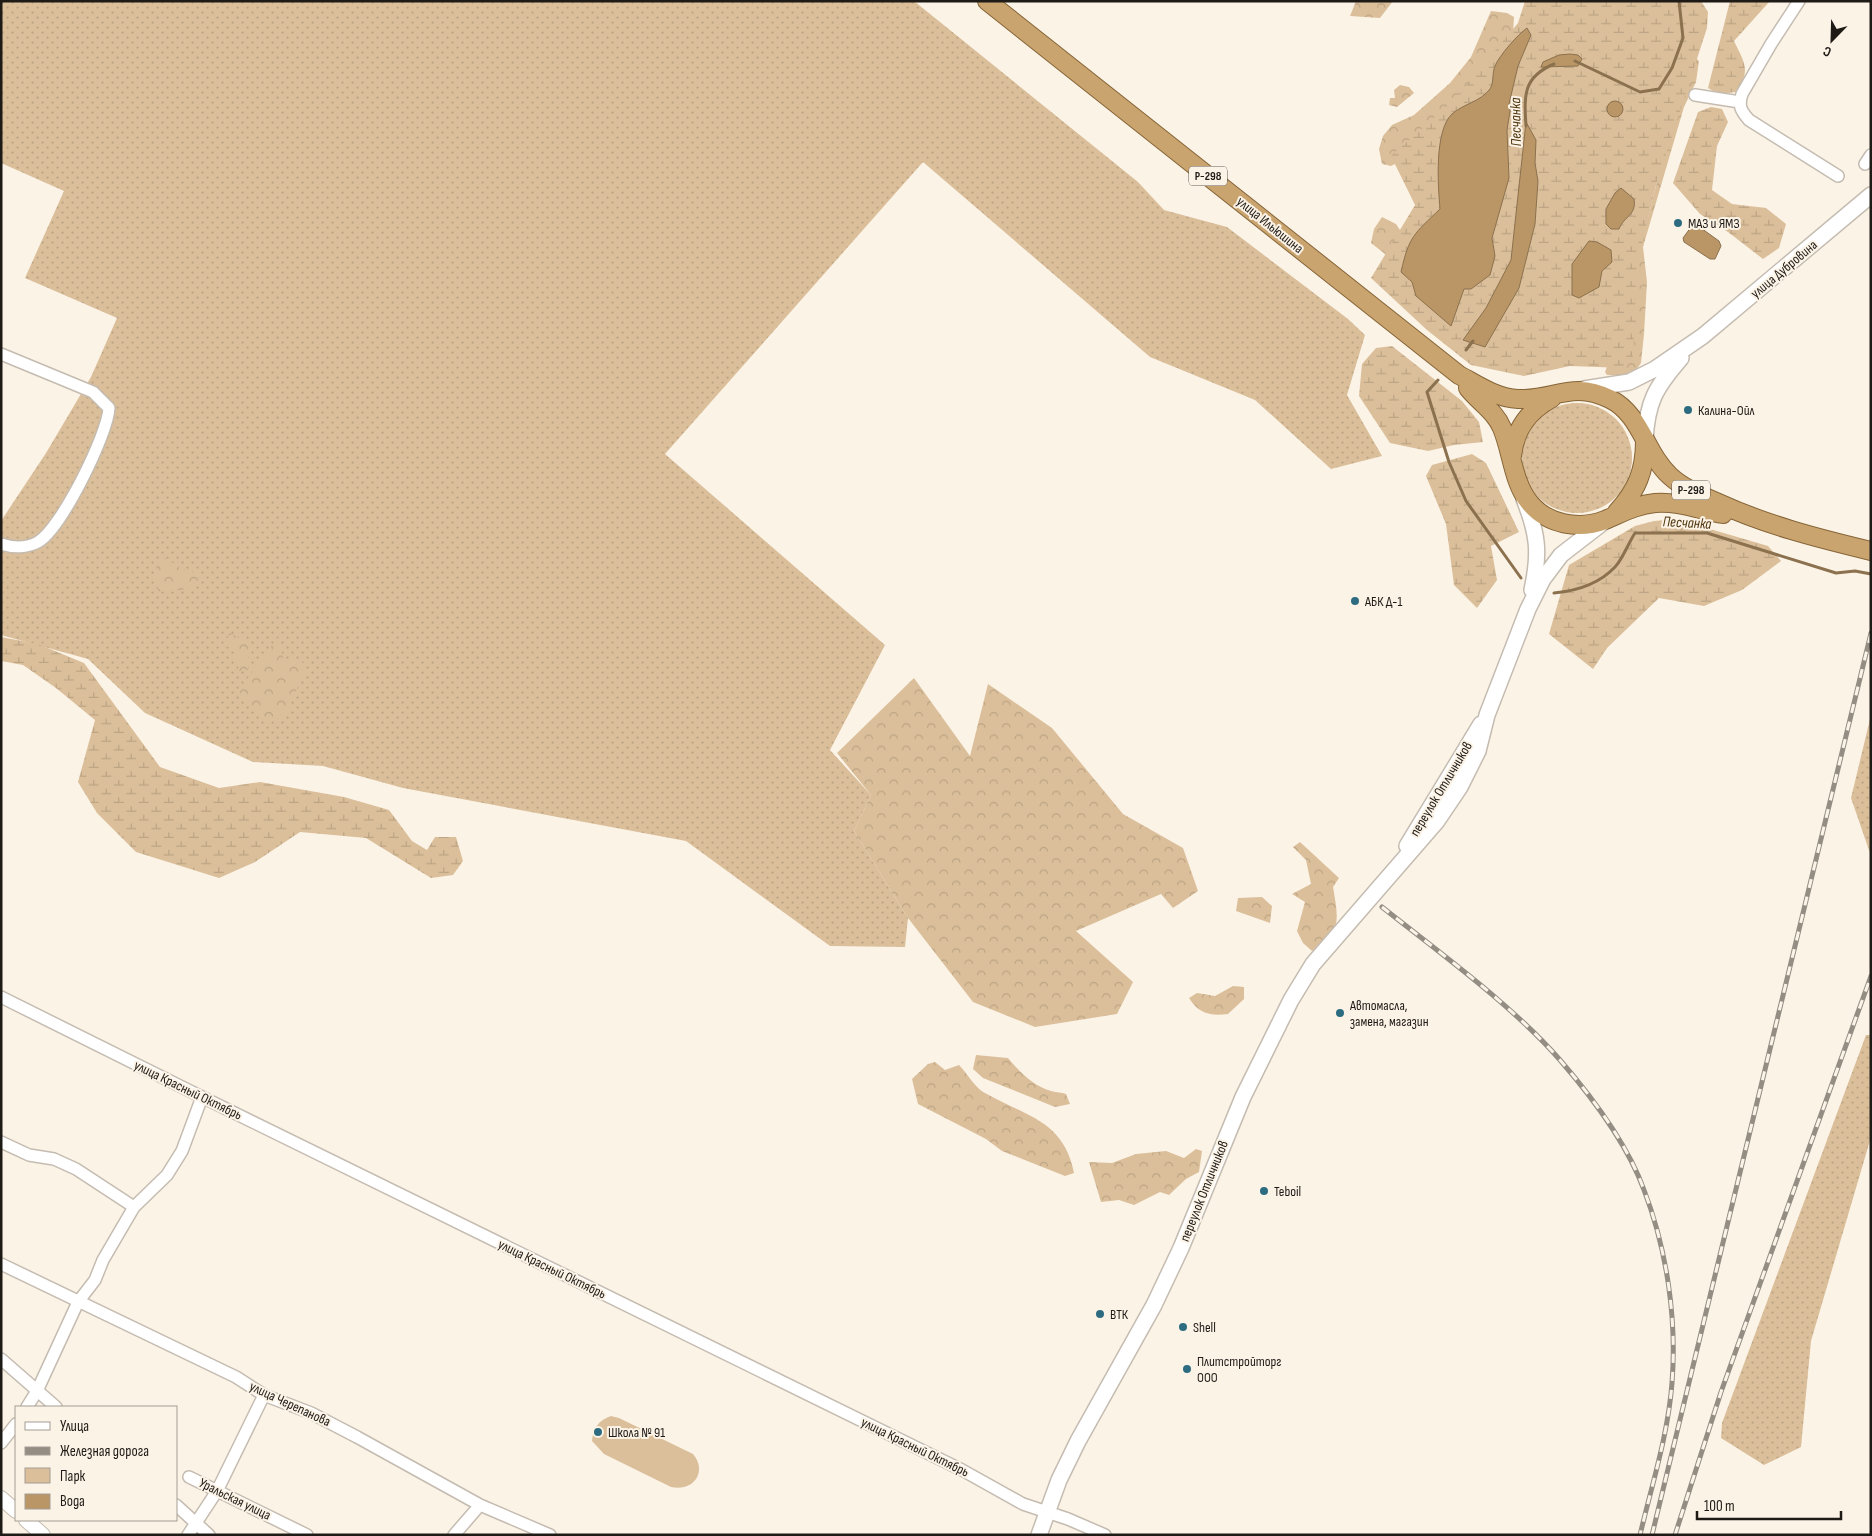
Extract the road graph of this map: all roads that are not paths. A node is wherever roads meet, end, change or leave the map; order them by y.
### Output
1 (986, 1) edge
2 (1799, 1) edge
3 (1695, 94) dead end
4 (1740, 102) junction
5 (1838, 176) dead end
6 (1871, 195) edge
7 (1695, 341) junction
8 (1, 354) edge
9 (1459, 375) junction
10 (1571, 391) junction
11 (1645, 441) junction
12 (1512, 458) junction
13 (1520, 490) junction
14 (1610, 517) junction
15 (1753, 519) junction
16 (1, 544) edge
17 (1871, 551) edge
18 (1528, 609) junction
19 (1, 997) edge
20 (202, 1097) junction
21 (1, 1142) edge
22 (134, 1207) junction
23 (1, 1264) edge
24 (78, 1302) junction
25 (1, 1359) edge
26 (37, 1391) junction
27 (264, 1395) junction
28 (28, 1406) edge
29 (55, 1406) edge
30 (15, 1425) edge
31 (1, 1443) edge
32 (189, 1477) dead end
33 (217, 1491) junction
34 (1, 1498) edge
35 (480, 1505) junction
36 (178, 1507) edge
37 (15, 1510) edge
38 (1047, 1512) junction
39 (27, 1521) edge
40 (197, 1524) junction
41 (43, 1535) edge
42 (188, 1535) edge
43 (209, 1535) edge
44 (308, 1535) edge
45 (454, 1535) edge
46 (550, 1535) edge
47 (1040, 1535) edge
48 (1105, 1535) edge

1 - 9 highway, улица Ильюшина / Р-298
2 - 4 street
3 - 4 street
4 - 5 street
6 - 7 main road, улица Дубровина
7 - 10 main road
7 - 11 main road
8 - 16 street
9 - 10 highway, Р-298
9 - 12 highway, Р-298
10 - 11 highway, Р-298
10 - 12 highway, Р-298
11 - 14 highway
11 - 15 highway, Р-298
12 - 13 highway, Р-298
13 - 14 highway, Р-298
13 - 18 main road
14 - 15 highway, Р-298
14 - 18 main road
15 - 17 highway, Р-298
18 - 38 main road, переулок Отличников
19 - 20 street, улица Красный Октябрь
20 - 22 street
20 - 38 street, улица Красный Октябрь
21 - 22 street
22 - 24 street
23 - 24 street, улица Черепанова
24 - 26 street
24 - 27 street, улица Черепанова
25 - 26 street
26 - 28 street
26 - 29 street
27 - 33 street
27 - 35 street, улица Черепанова
30 - 31 street
32 - 33 street, Уральская улица
33 - 40 street
33 - 44 street, Уральская улица
34 - 37 street
35 - 45 street
35 - 46 street, улица Черепанова
36 - 40 street
38 - 47 main road, переулок Отличников
38 - 48 street, улица Красный Октябрь
39 - 41 street
40 - 42 street
40 - 43 street

